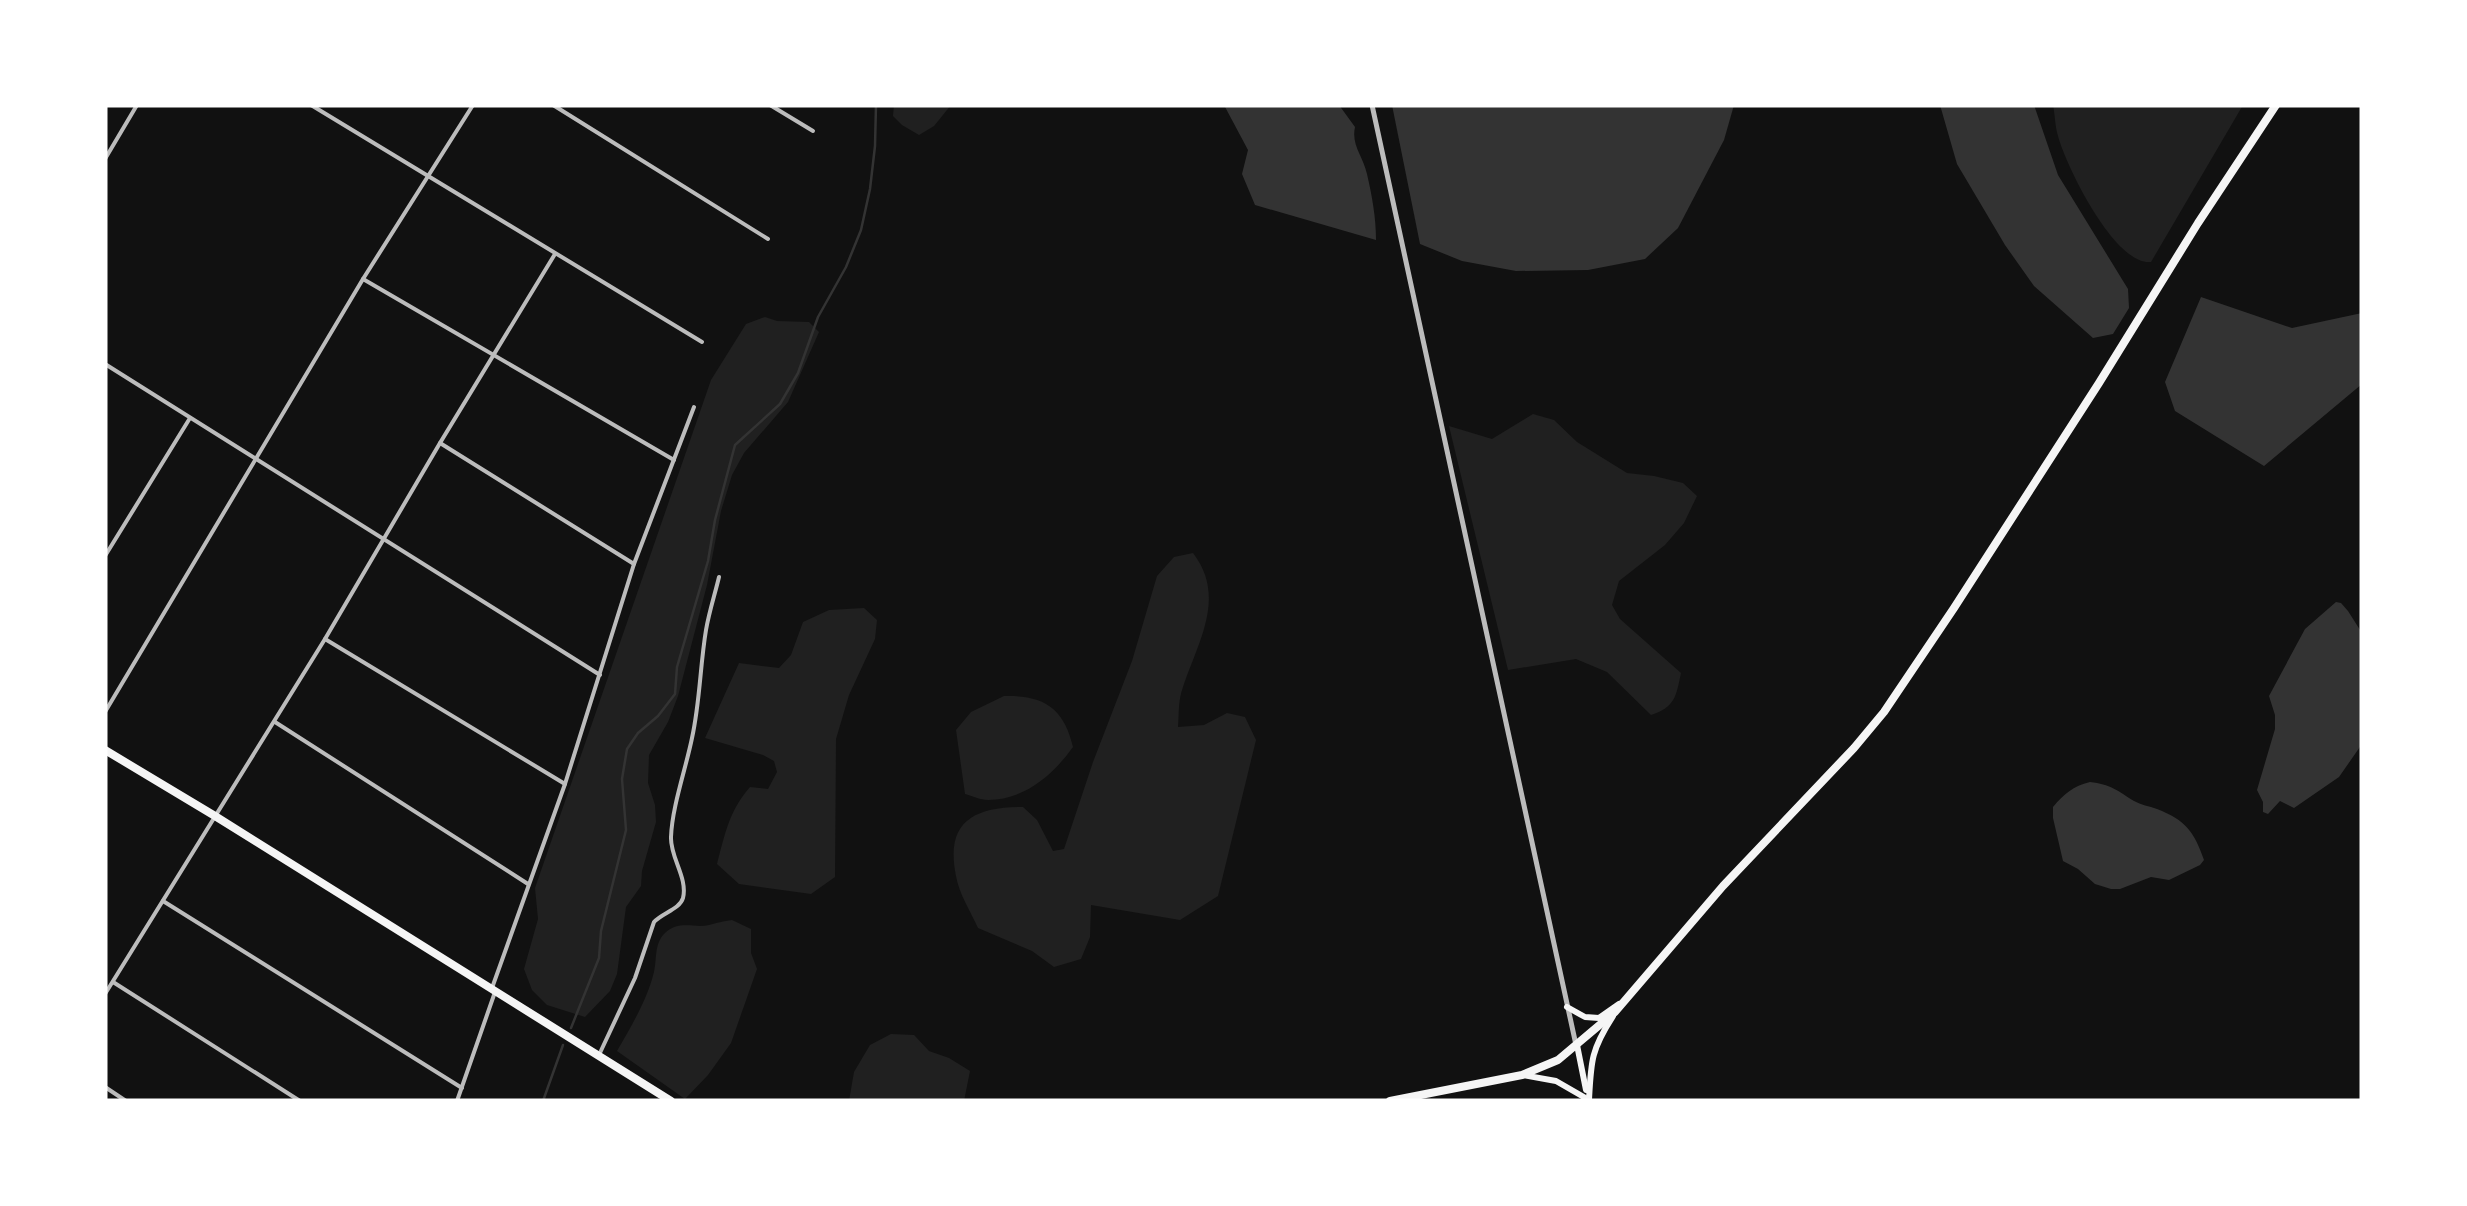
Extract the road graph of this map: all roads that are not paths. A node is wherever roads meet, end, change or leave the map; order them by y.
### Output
1 (137, 105) edge
2 (311, 105) edge
3 (474, 105) edge
4 (553, 105) edge
5 (770, 105) edge
6 (1372, 105) edge
7 (2276, 105) edge
8 (813, 131) dead end
9 (105, 159) edge
10 (430, 175) junction
11 (768, 239) dead end
12 (555, 254) junction
13 (364, 279) junction
14 (702, 342) dead end
15 (494, 354) junction
16 (105, 364) edge
17 (694, 407) dead end
18 (190, 418) junction
19 (440, 443) junction
20 (255, 460) junction
21 (674, 460) junction
22 (384, 539) junction
23 (105, 556) edge
24 (634, 564) junction
25 (718, 577) dead end
26 (326, 640) junction
27 (600, 676) junction
28 (105, 712) edge
29 (275, 722) junction
30 (105, 750) edge
31 (566, 784) junction
32 (215, 816) junction
33 (528, 884) junction
34 (163, 901) junction
35 (113, 982) junction
36 (493, 991) junction
37 (105, 994) edge
38 (1628, 997) junction
39 (1567, 1006) junction
40 (1616, 1012) junction
41 (1576, 1046) junction
42 (598, 1056) junction
43 (1522, 1075) junction
44 (105, 1088) edge
45 (462, 1088) junction
46 (1589, 1100) edge
47 (126, 1101) edge
48 (300, 1101) edge
49 (457, 1101) edge
50 (672, 1101) edge
51 (1390, 1101) edge

1 - 9 street
2 - 10 street
3 - 10 street
4 - 11 street
5 - 8 street
6 - 39 street
7 - 38 highway
10 - 12 street
10 - 13 street
12 - 14 street
12 - 15 street
13 - 15 street
13 - 20 street
15 - 19 street
15 - 21 street
16 - 18 street
17 - 21 street
18 - 20 street
18 - 23 street
19 - 22 street
19 - 24 street
20 - 22 street
20 - 28 street
21 - 24 street
22 - 26 street
22 - 27 street
24 - 27 street
25 - 42 street
26 - 29 street
26 - 31 street
27 - 31 street
29 - 32 street
29 - 33 street
30 - 32 highway
31 - 33 street
32 - 34 street
32 - 36 highway
33 - 36 street
34 - 35 street
34 - 45 street
35 - 37 street
35 - 48 street
36 - 42 highway
36 - 45 street
38 - 39 main road
38 - 40 highway
39 - 41 street
40 - 41 highway
40 - 46 main road
41 - 43 highway
41 - 46 main road
42 - 50 highway
43 - 46 main road
43 - 51 highway
44 - 47 street
45 - 49 street

